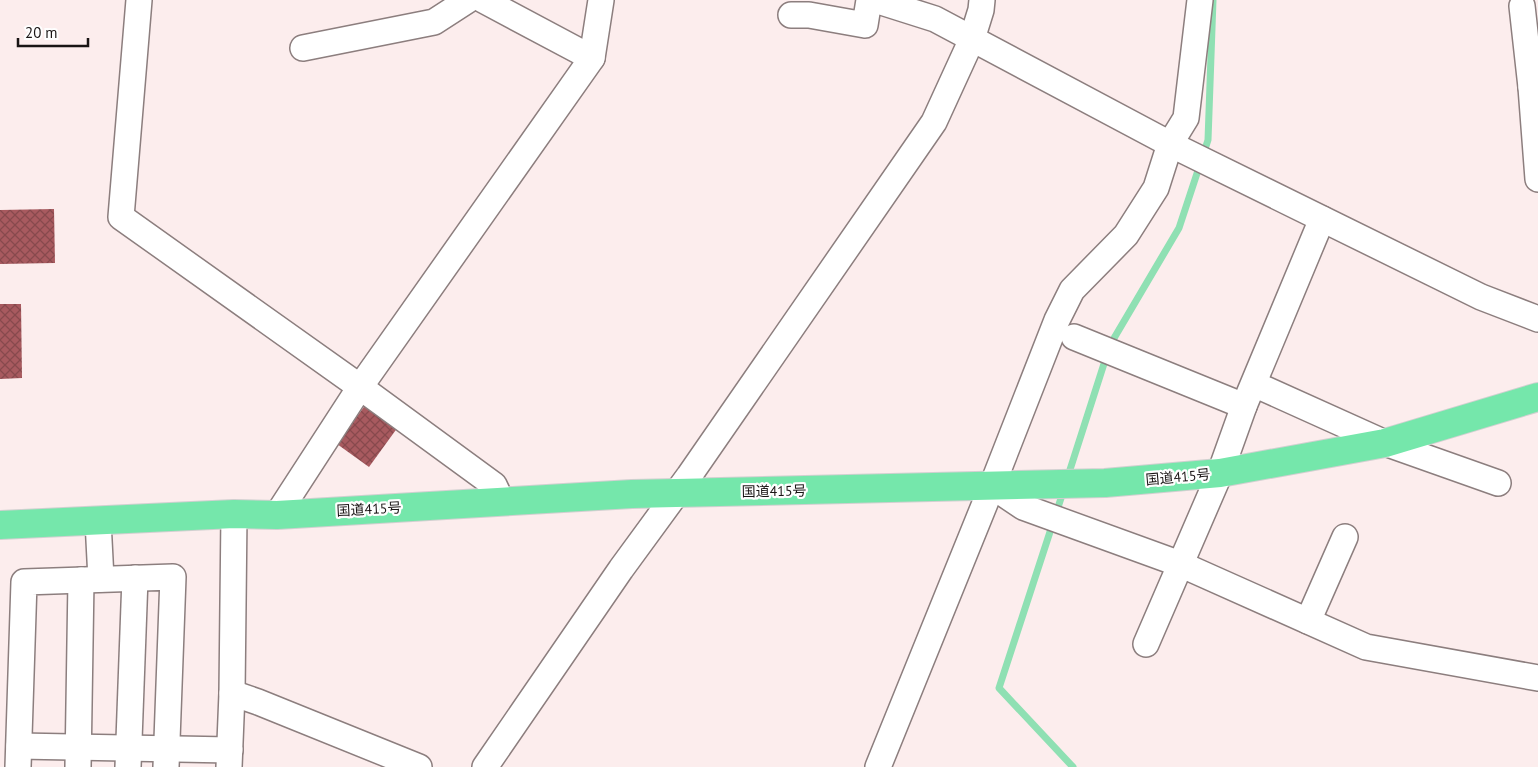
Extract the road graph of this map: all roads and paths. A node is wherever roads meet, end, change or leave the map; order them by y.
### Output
1 (138, 0) edge
2 (468, 0) edge
3 (483, 0) edge
4 (601, 0) edge
5 (869, 0) edge
6 (875, 0) edge
7 (982, 0) edge
8 (1200, 0) edge
9 (1522, 6) dead end
10 (791, 15) dead end
11 (972, 39) junction
12 (303, 48) dead end
13 (592, 58) junction
14 (1535, 86) edge
15 (1170, 144) junction
16 (1538, 179) edge
17 (1322, 219) junction
18 (1538, 319) edge
19 (1074, 337) dead end
20 (360, 387) junction
21 (1249, 395) junction
22 (1538, 397) edge
23 (1385, 443) junction
24 (1220, 473) junction
25 (1498, 483) dead end
26 (992, 486) junction
27 (675, 494) junction
28 (502, 502) junction
29 (234, 514) junction
30 (277, 515) junction
31 (98, 521) junction
32 (0, 525) edge
33 (1345, 537) dead end
34 (1180, 564) junction
35 (135, 578) junction
36 (91, 580) junction
37 (1308, 621) junction
38 (1146, 644) dead end
39 (1538, 678) edge
40 (232, 693) junction
41 (19, 757) edge
42 (78, 757) edge
43 (128, 757) edge
44 (166, 758) edge
45 (230, 759) edge
46 (419, 767) edge
47 (485, 767) edge
48 (878, 767) edge

1 - 20 street
2 - 12 street
3 - 13 street
4 - 13 street
5 - 10 street
6 - 11 street
7 - 11 street
8 - 15 street
9 - 14 street
11 - 15 street
11 - 27 street
13 - 20 street
14 - 16 street
15 - 17 street
15 - 26 street
17 - 18 street
17 - 21 street
19 - 21 street
20 - 28 street
20 - 30 street
21 - 23 street
21 - 24 street
22 - 23 highway, 国道415号
23 - 24 highway, 国道415号
23 - 25 street
24 - 26 highway, 国道415号
24 - 34 street
26 - 27 highway, 国道415号
26 - 34 street
26 - 48 street
27 - 28 highway, 国道415号
27 - 47 street
28 - 30 highway, 国道415号
29 - 30 highway, 国道415号
29 - 31 highway, 国道415号
29 - 40 street
31 - 32 highway, 国道415号
31 - 36 street
33 - 37 street
34 - 37 street
34 - 38 street
35 - 36 street
35 - 43 street
35 - 44 street
36 - 41 street
36 - 42 street
37 - 39 street
40 - 45 street
40 - 46 street
41 - 42 street
42 - 43 street
43 - 44 street
44 - 45 street

